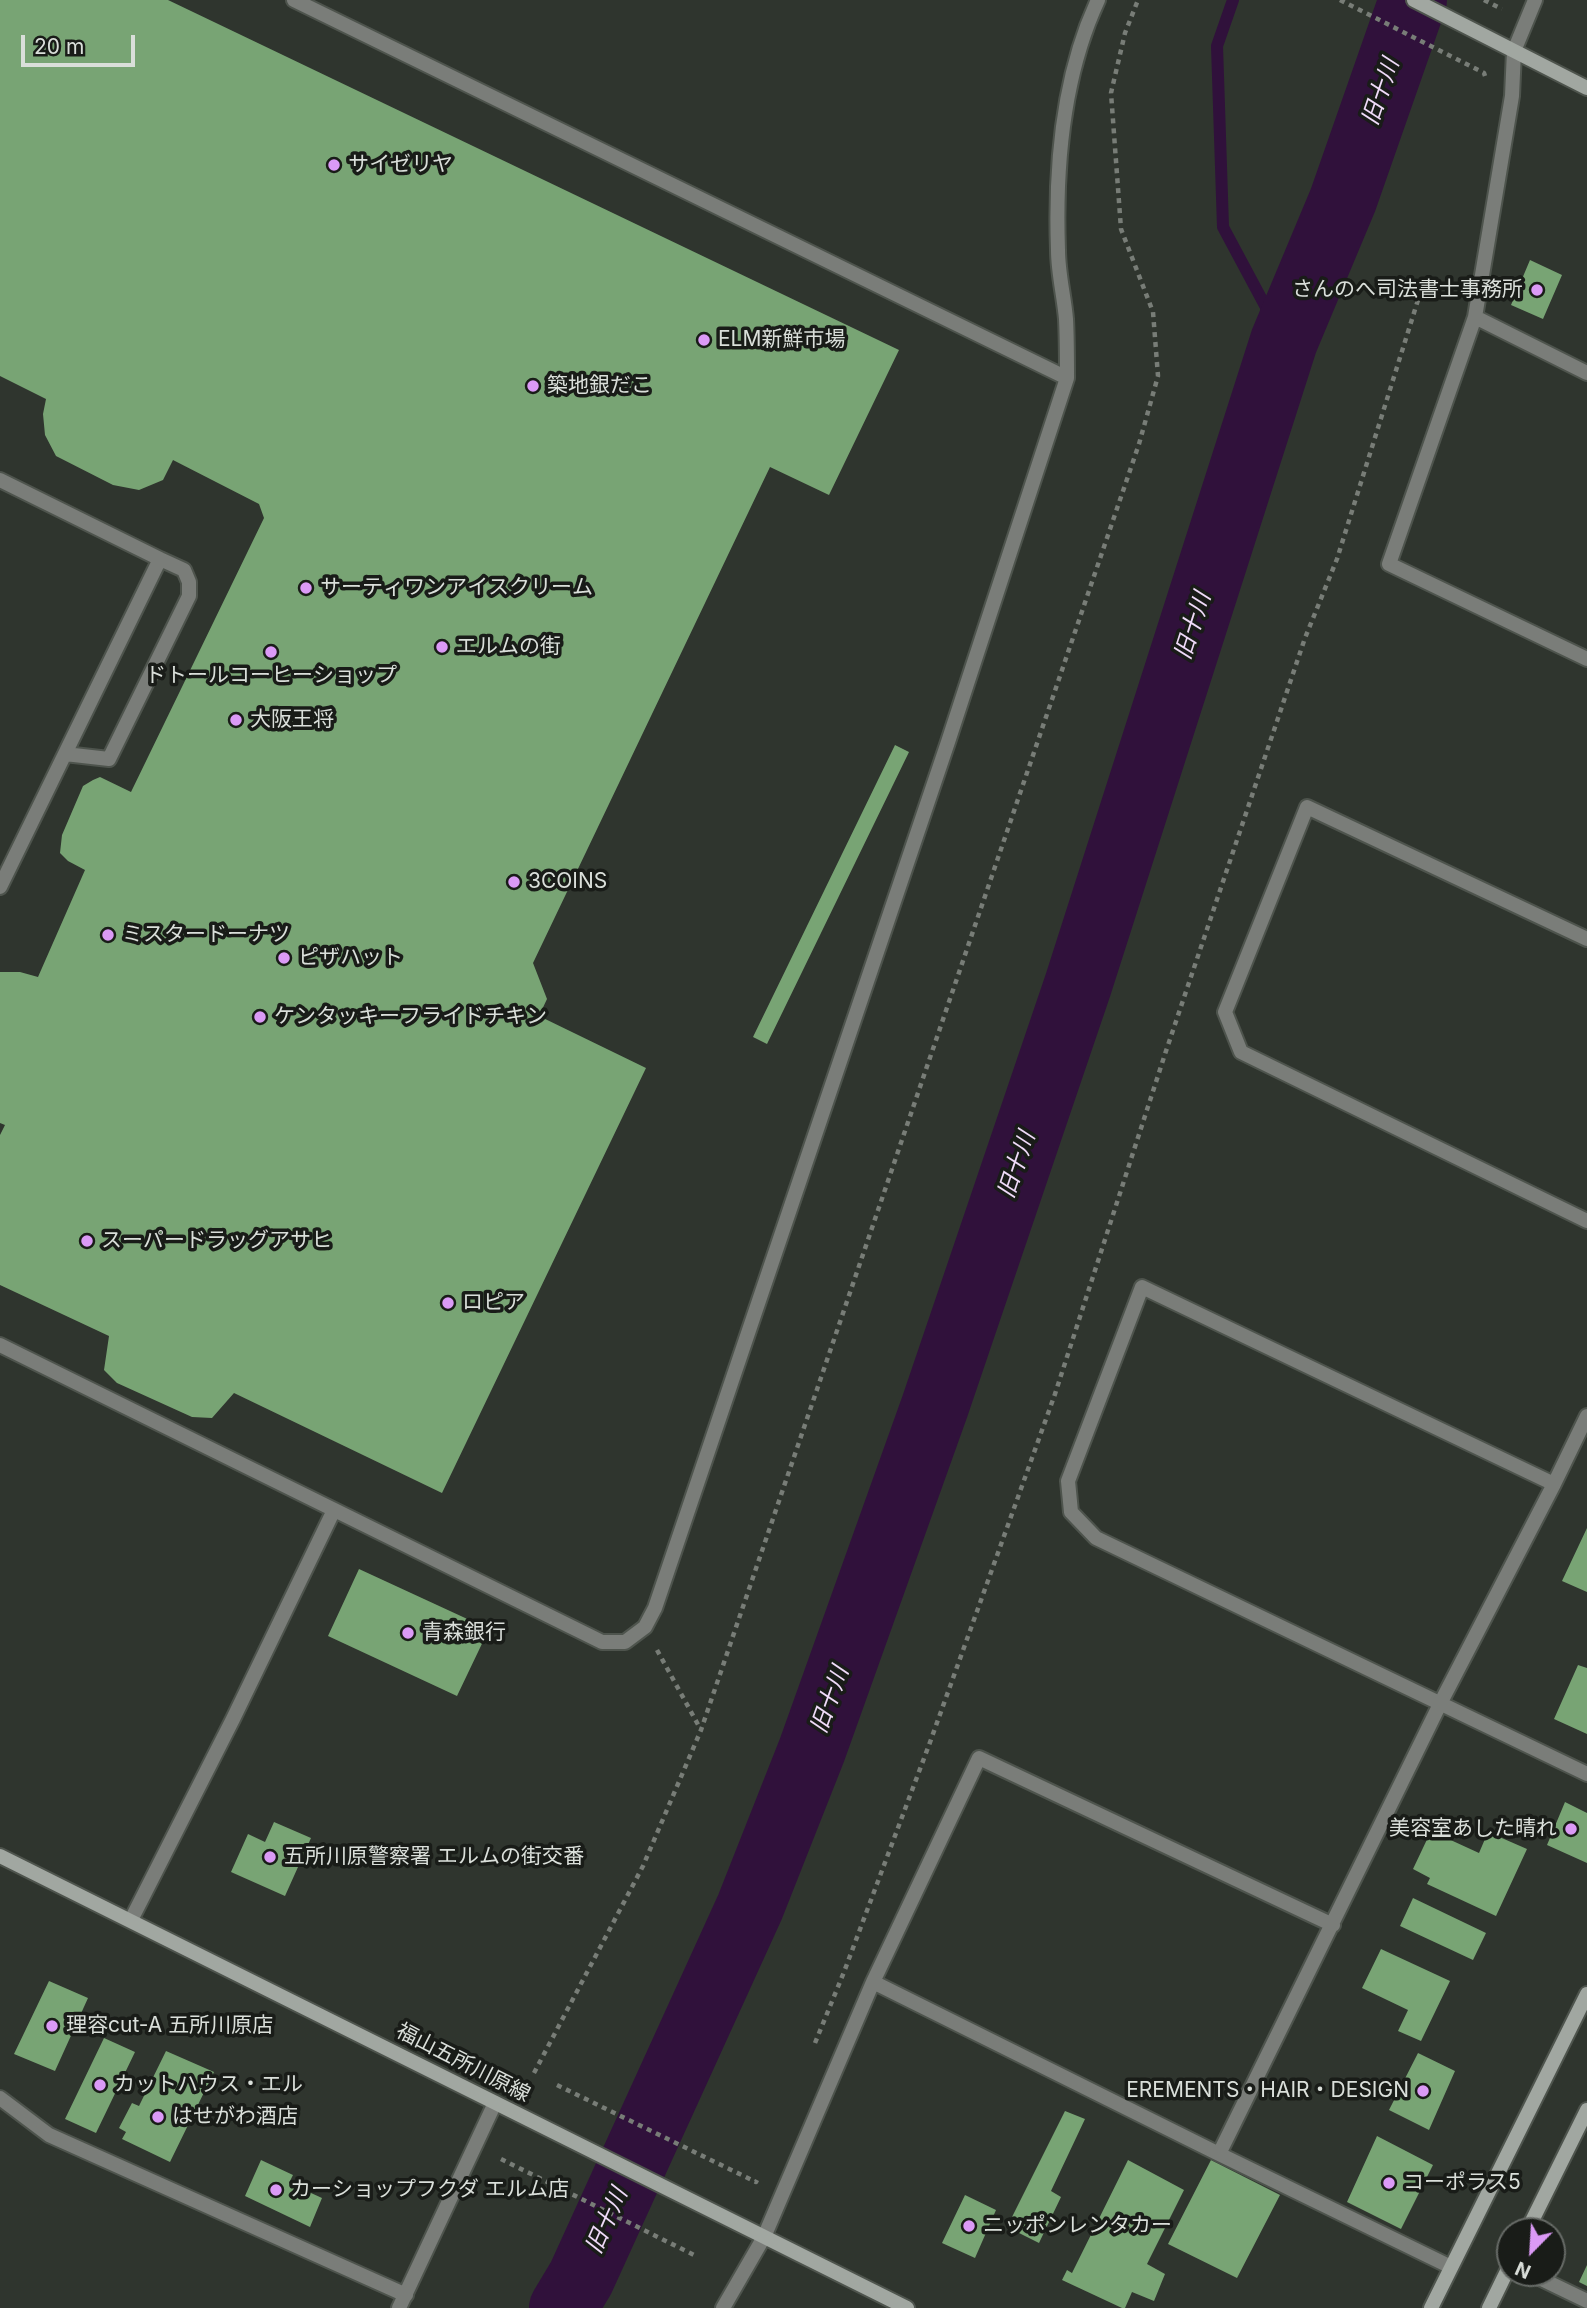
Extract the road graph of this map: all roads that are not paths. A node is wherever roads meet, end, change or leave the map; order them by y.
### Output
1 (294, 0) edge
2 (1098, 0) edge
3 (1414, 0) edge
4 (1535, 0) edge
5 (1514, 51) junction
6 (1587, 88) edge
7 (1475, 317) junction
8 (1587, 373) edge
9 (1067, 378) junction
10 (0, 480) edge
11 (160, 559) junction
12 (1587, 659) edge
13 (65, 754) junction
14 (0, 885) edge
15 (1587, 939) edge
16 (1587, 1221) edge
17 (0, 1345) edge
18 (1587, 1416) edge
19 (1554, 1484) junction
20 (334, 1510) junction
21 (1441, 1702) junction
22 (1587, 1774) edge
23 (0, 1856) edge
24 (131, 1920) junction
25 (1333, 1925) junction
26 (873, 1982) junction
27 (1587, 1994) edge
28 (0, 2098) edge
29 (495, 2103) junction
30 (1587, 2110) edge
31 (1219, 2154) junction
32 (1534, 2217) edge
33 (764, 2237) junction
34 (1451, 2267) junction
35 (1499, 2287) edge
36 (1558, 2287) edge
37 (1587, 2301) edge
38 (403, 2302) edge
39 (723, 2308) edge
40 (907, 2308) edge
41 (1431, 2308) edge
42 (1489, 2308) edge

1 - 9 street
2 - 9 street
3 - 5 main road
4 - 5 street
5 - 6 main road
5 - 7 street
7 - 8 street
7 - 12 street
9 - 20 street
10 - 11 street
11 - 13 street
11 - 13 street
13 - 14 street
15 - 16 street
17 - 20 street
18 - 19 street
19 - 21 street
19 - 21 street
20 - 24 street
21 - 22 street
21 - 25 street
23 - 24 main road, 福山五所川原線
24 - 29 main road, 福山五所川原線
25 - 26 street
25 - 31 street
26 - 31 street
26 - 33 street
27 - 34 main road
28 - 38 street
29 - 33 main road, 福山五所川原線
29 - 38 street
30 - 32 main road
31 - 34 street
33 - 39 street
33 - 40 main road, 福山五所川原線
34 - 41 main road
35 - 42 main road
36 - 37 street

